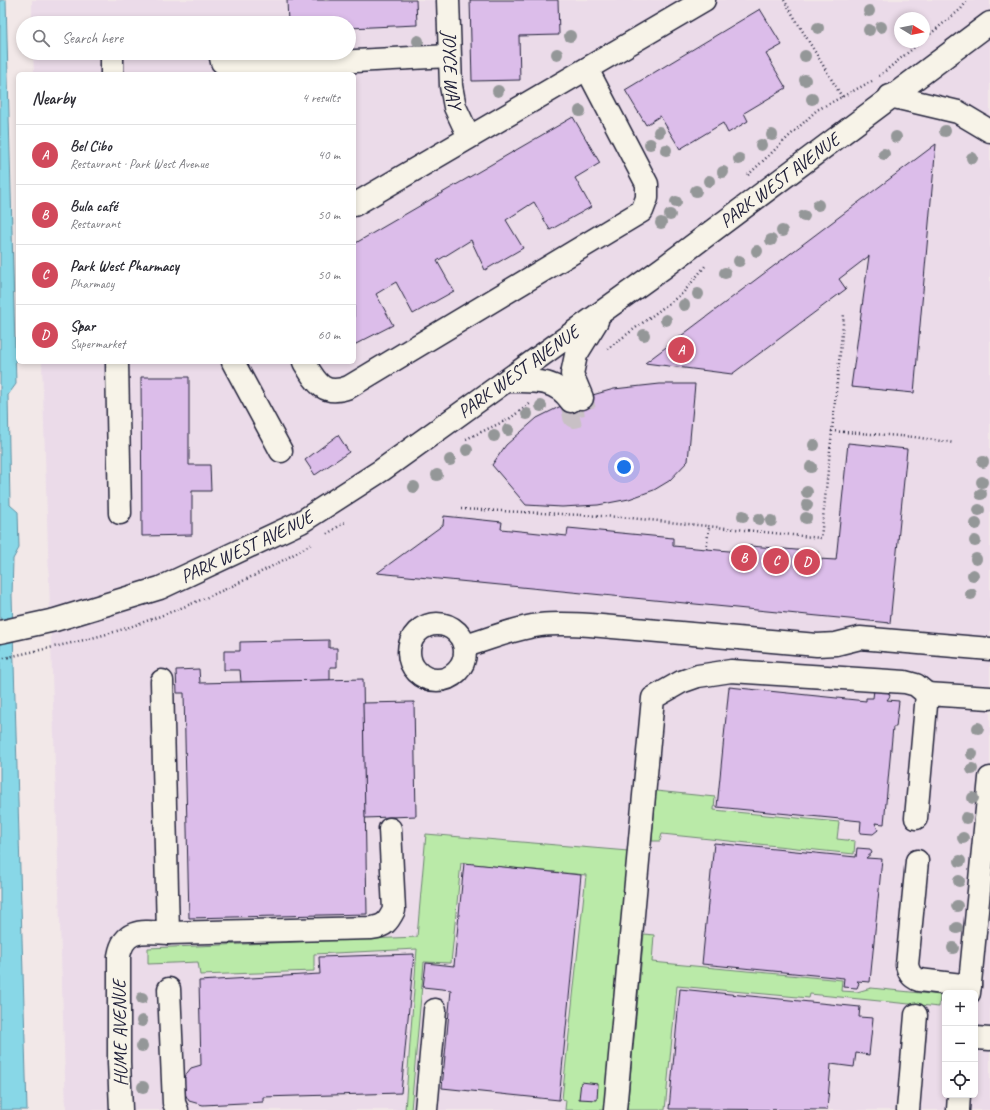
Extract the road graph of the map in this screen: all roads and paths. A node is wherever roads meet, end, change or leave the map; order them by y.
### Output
1 (448, 0) edge
2 (704, 0) edge
3 (784, 0) edge
4 (968, 0) edge
5 (990, 23) edge
6 (930, 34) edge
7 (914, 48) edge
8 (449, 56) junction
9 (112, 60) edge
10 (222, 60) edge
11 (587, 69) junction
12 (112, 72) edge
13 (890, 96) junction
14 (842, 97) junction
15 (990, 131) edge
16 (470, 137) junction
17 (744, 178) dead end
18 (356, 204) edge
19 (601, 313) junction
20 (844, 314) dead end
21 (117, 364) edge
22 (234, 364) edge
23 (305, 364) edge
24 (507, 381) junction
25 (831, 431) junction
26 (954, 443) dead end
27 (280, 451) dead end
28 (461, 509) dead end
29 (120, 513) dead end
30 (709, 527) junction
31 (706, 549) dead end
32 (0, 632) edge
33 (469, 644) dead end
34 (60, 645) dead end
35 (990, 649) edge
36 (0, 659) edge
37 (162, 681) dead end
38 (927, 694) junction
39 (990, 698) edge
40 (990, 778) edge
41 (916, 818) dead end
42 (390, 829) dead end
43 (917, 861) dead end
44 (168, 933) junction
45 (169, 989) dead end
46 (969, 989) edge
47 (435, 1010) dead end
48 (916, 1015) dead end
49 (978, 1038) edge
50 (990, 1039) edge
51 (959, 1098) edge
52 (121, 1110) edge
53 (177, 1110) edge
54 (426, 1110) edge
55 (615, 1110) edge
56 (908, 1110) edge
57 (958, 1110) edge

1 - 8 street, JOYCE WAY
2 - 11 street
3 - 14 path
4 - 6 path
5 - 13 street, PARK WEST AVENUE
7 - 14 path
8 - 10 street
8 - 16 street, JOYCE WAY
9 - 12 street
11 - 16 street
11 - 23 street
13 - 15 street
13 - 19 street, PARK WEST AVENUE
14 - 17 path
16 - 18 street
19 - 24 street, PARK WEST AVENUE
19 - 24 street
20 - 25 path
21 - 29 street
22 - 27 street
24 - 32 street, PARK WEST AVENUE
25 - 26 path
25 - 30 path
28 - 30 path
30 - 31 path
33 - 35 street
34 - 36 path
37 - 44 street
38 - 39 street
38 - 41 street
38 - 55 street
40 - 46 street
42 - 44 street
43 - 46 street
44 - 52 street, HUME AVENUE
45 - 53 street
47 - 54 street
48 - 56 street
49 - 50 street
51 - 57 street

